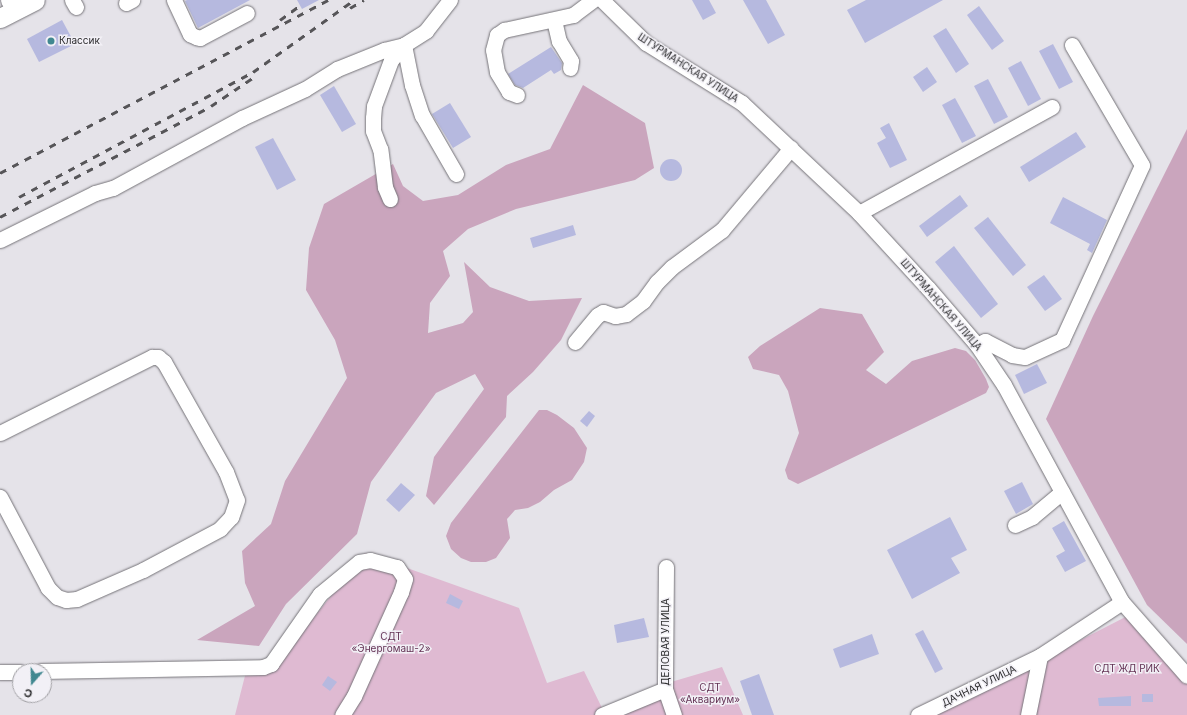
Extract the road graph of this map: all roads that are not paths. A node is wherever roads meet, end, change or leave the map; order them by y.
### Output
1 (35, 0) edge
2 (174, 0) edge
3 (450, 0) edge
4 (593, 0) edge
5 (602, 0) edge
6 (7, 10) edge
7 (247, 13) dead end
8 (554, 20) junction
9 (1072, 45) dead end
10 (404, 46) junction
11 (570, 68) dead end
12 (517, 95) dead end
13 (1052, 107) dead end
14 (791, 148) junction
15 (456, 174) dead end
16 (390, 199) dead end
17 (859, 213) junction
18 (0, 240) edge
19 (575, 342) dead end
20 (977, 345) junction
21 (0, 433) edge
22 (1062, 492) junction
23 (0, 497) edge
24 (1015, 525) dead end
25 (666, 567) dead end
26 (1122, 602) junction
27 (1040, 656) junction
28 (52, 671) edge
29 (0, 672) edge
30 (12, 672) edge
31 (1187, 676) edge
32 (665, 689) junction
33 (342, 715) edge
34 (602, 715) edge
35 (674, 715) edge
36 (918, 715) edge
37 (1028, 715) edge

1 - 6 main road
2 - 7 street
3 - 10 street
4 - 8 street
5 - 14 street, ШТУРМАНСКАЯ УЛИЦА
8 - 11 street
8 - 12 street
9 - 20 street
10 - 15 street
10 - 16 street
10 - 18 street
13 - 17 street
14 - 17 street, ШТУРМАНСКАЯ УЛИЦА
14 - 19 street
17 - 20 street, ШТУРМАНСКАЯ УЛИЦА
20 - 22 street, ШТУРМАНСКАЯ УЛИЦА
21 - 23 street
22 - 24 street
22 - 26 street, ШТУРМАНСКАЯ УЛИЦА
25 - 32 street, ДЕЛОВАЯ УЛИЦА
26 - 27 street
26 - 31 street, ШТУРМАНСКАЯ УЛИЦА
27 - 36 street, ДАЧНАЯ УЛИЦА
27 - 37 street
28 - 33 street
29 - 30 street
32 - 34 street
32 - 35 street, ДЕЛОВАЯ УЛИЦА

